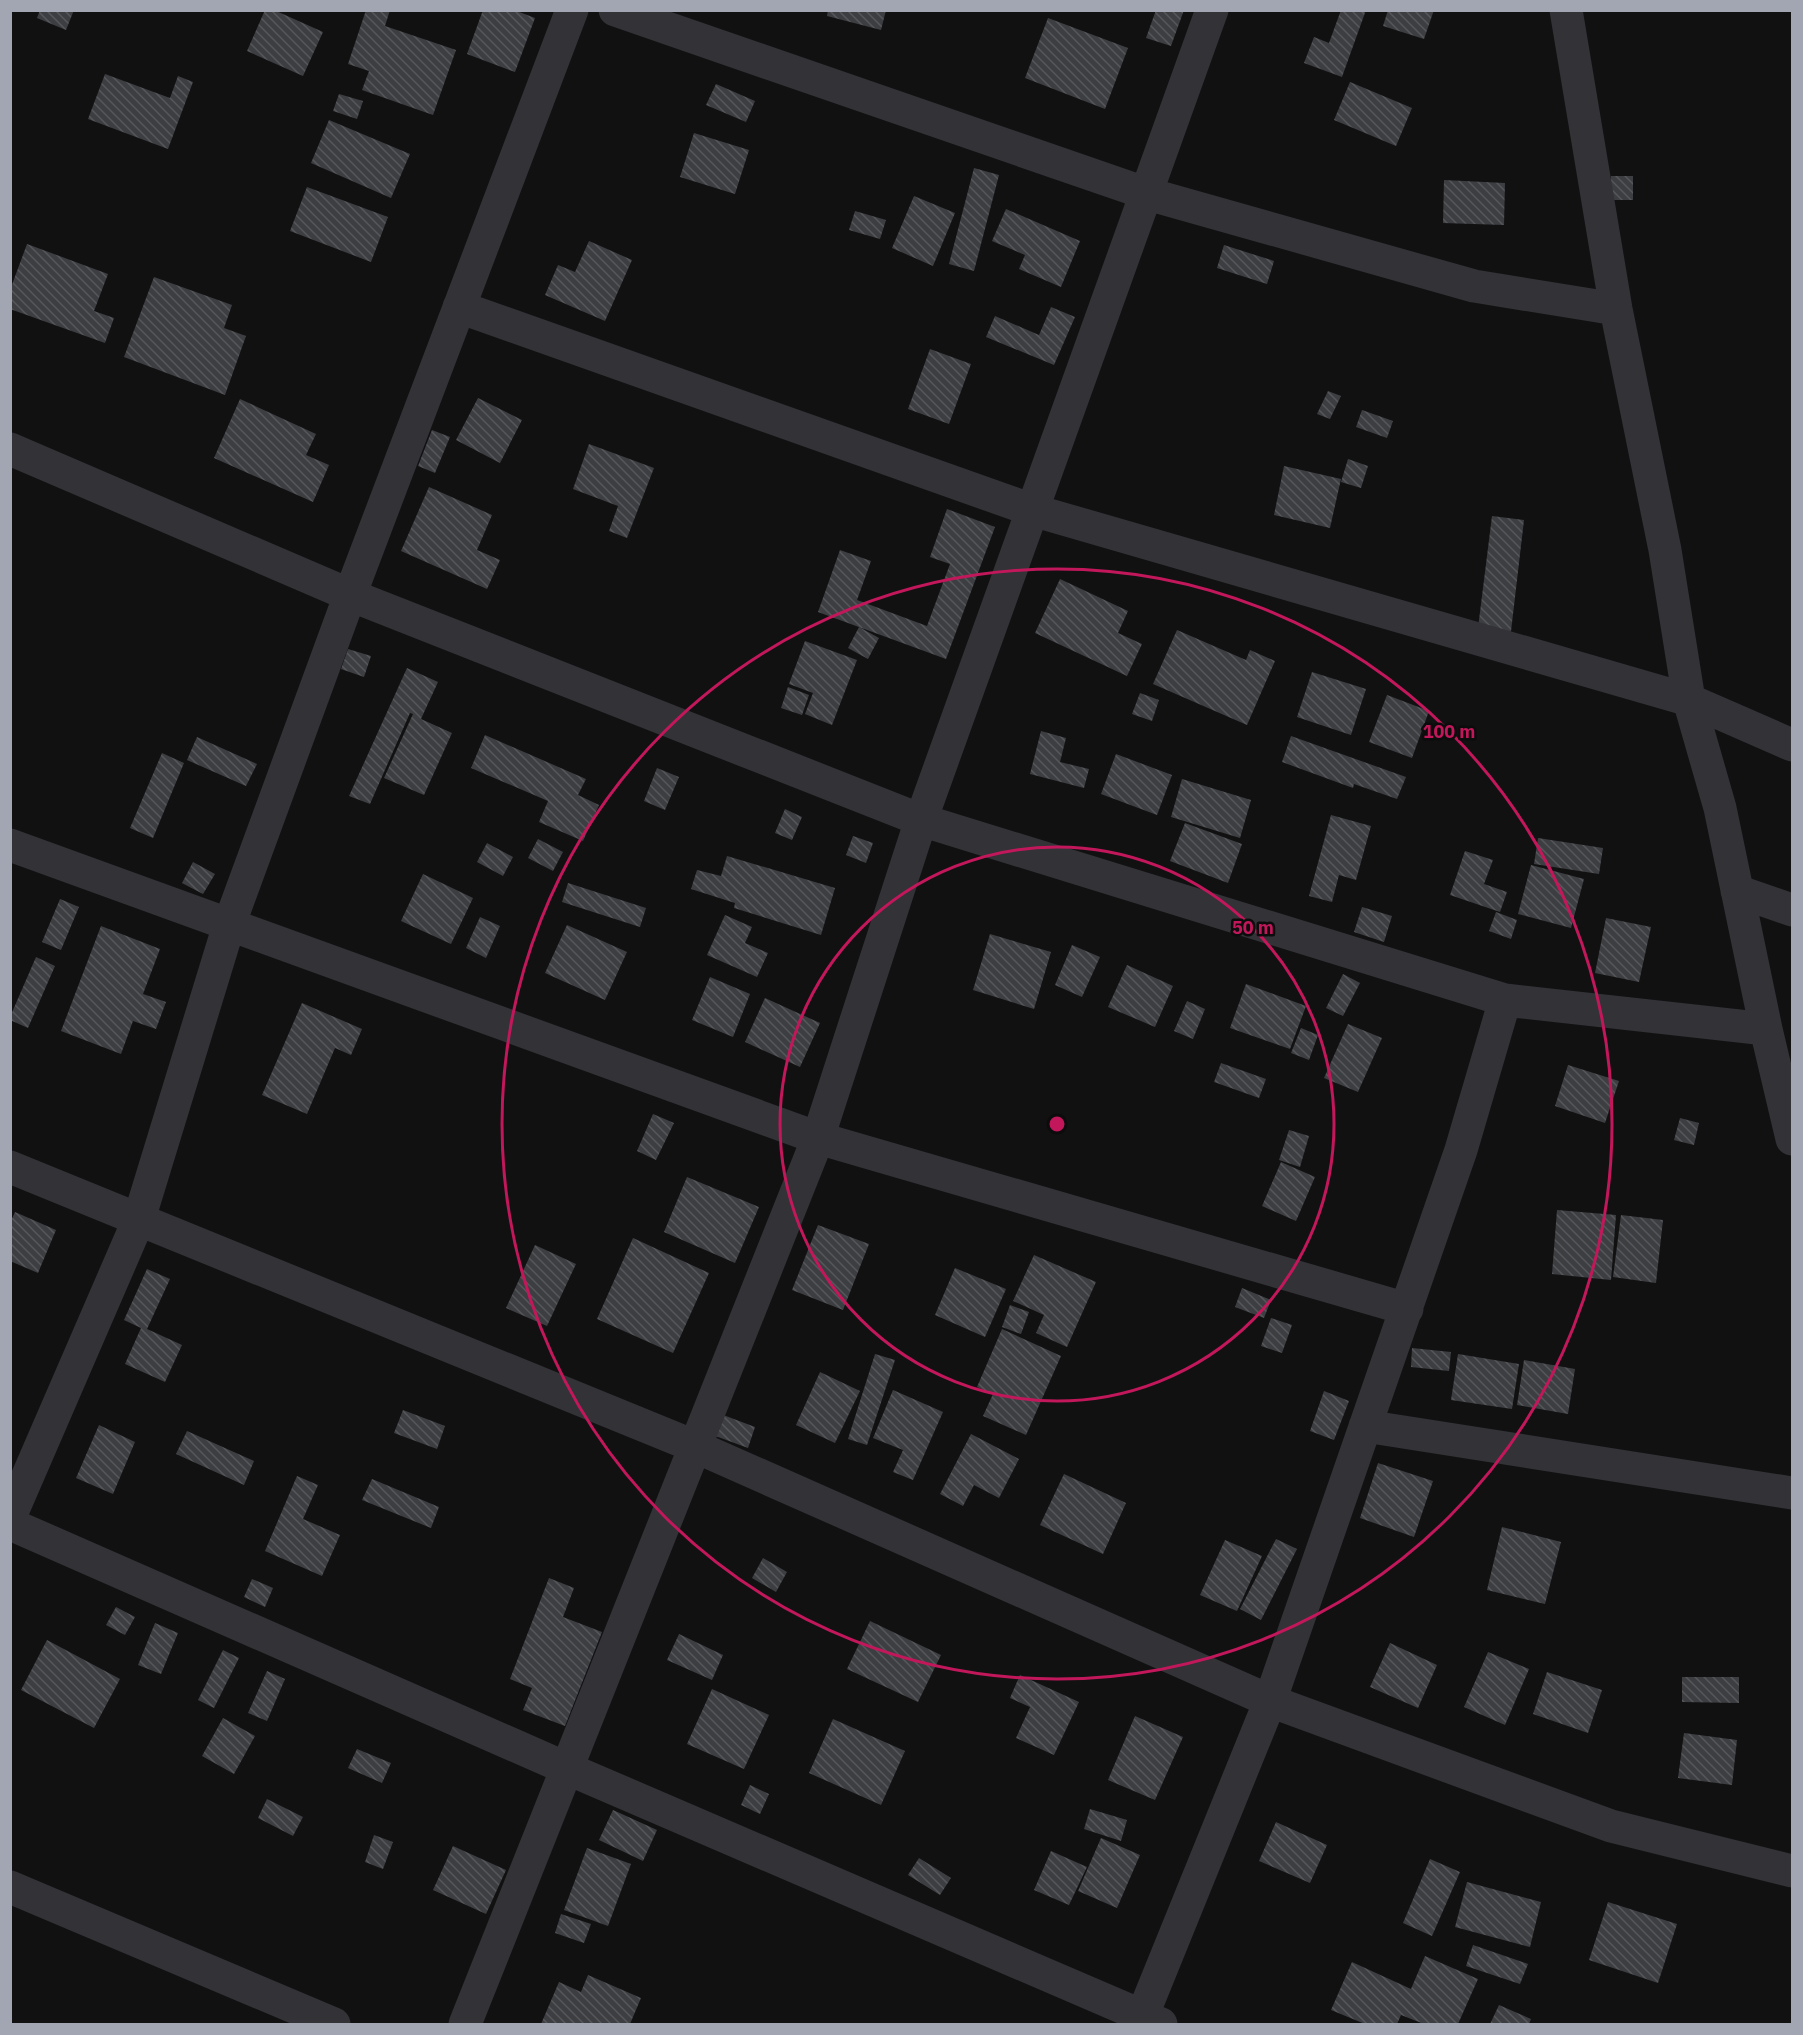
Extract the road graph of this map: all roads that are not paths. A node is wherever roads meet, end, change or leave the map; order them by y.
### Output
1 (572, 10) edge
2 (615, 10) edge
3 (1212, 10) edge
4 (1566, 10) edge
5 (1148, 194) junction
6 (459, 307) junction
7 (1616, 309) junction
8 (10, 449) edge
9 (1032, 510) junction
10 (350, 595) junction
11 (1689, 700) junction
12 (1792, 745) edge
13 (921, 820) junction
14 (10, 845) edge
15 (1737, 891) junction
16 (1792, 910) edge
17 (229, 925) junction
18 (1504, 1000) junction
19 (1766, 1029) junction
20 (818, 1138) junction
21 (1792, 1139) edge
22 (10, 1167) edge
23 (139, 1219) junction
24 (1407, 1309) junction
25 (1365, 1426) junction
26 (694, 1446) junction
27 (1792, 1493) edge
28 (10, 1517) edge
29 (10, 1524) edge
30 (1270, 1701) junction
31 (566, 1768) junction
32 (1792, 1871) edge
33 (10, 1887) edge
34 (1147, 2022) edge
35 (334, 2025) edge
36 (465, 2025) edge

1 - 6 street
2 - 5 street
3 - 5 street
4 - 7 street
5 - 7 street
5 - 9 street
6 - 9 street
6 - 10 street
7 - 11 street
8 - 10 street
9 - 11 street
9 - 13 street
10 - 13 street
10 - 17 street
11 - 12 street
11 - 15 street
13 - 18 street
13 - 20 street
14 - 17 street
15 - 16 street
15 - 19 street
17 - 20 street
17 - 23 street
18 - 19 street
18 - 24 street
19 - 21 street
20 - 24 street
20 - 26 street
22 - 23 street
23 - 26 street
23 - 28 street
24 - 25 street
25 - 27 street
25 - 30 street
26 - 30 street
26 - 31 street
29 - 31 street
30 - 32 street
30 - 34 street
31 - 34 street
31 - 36 street
33 - 35 street

